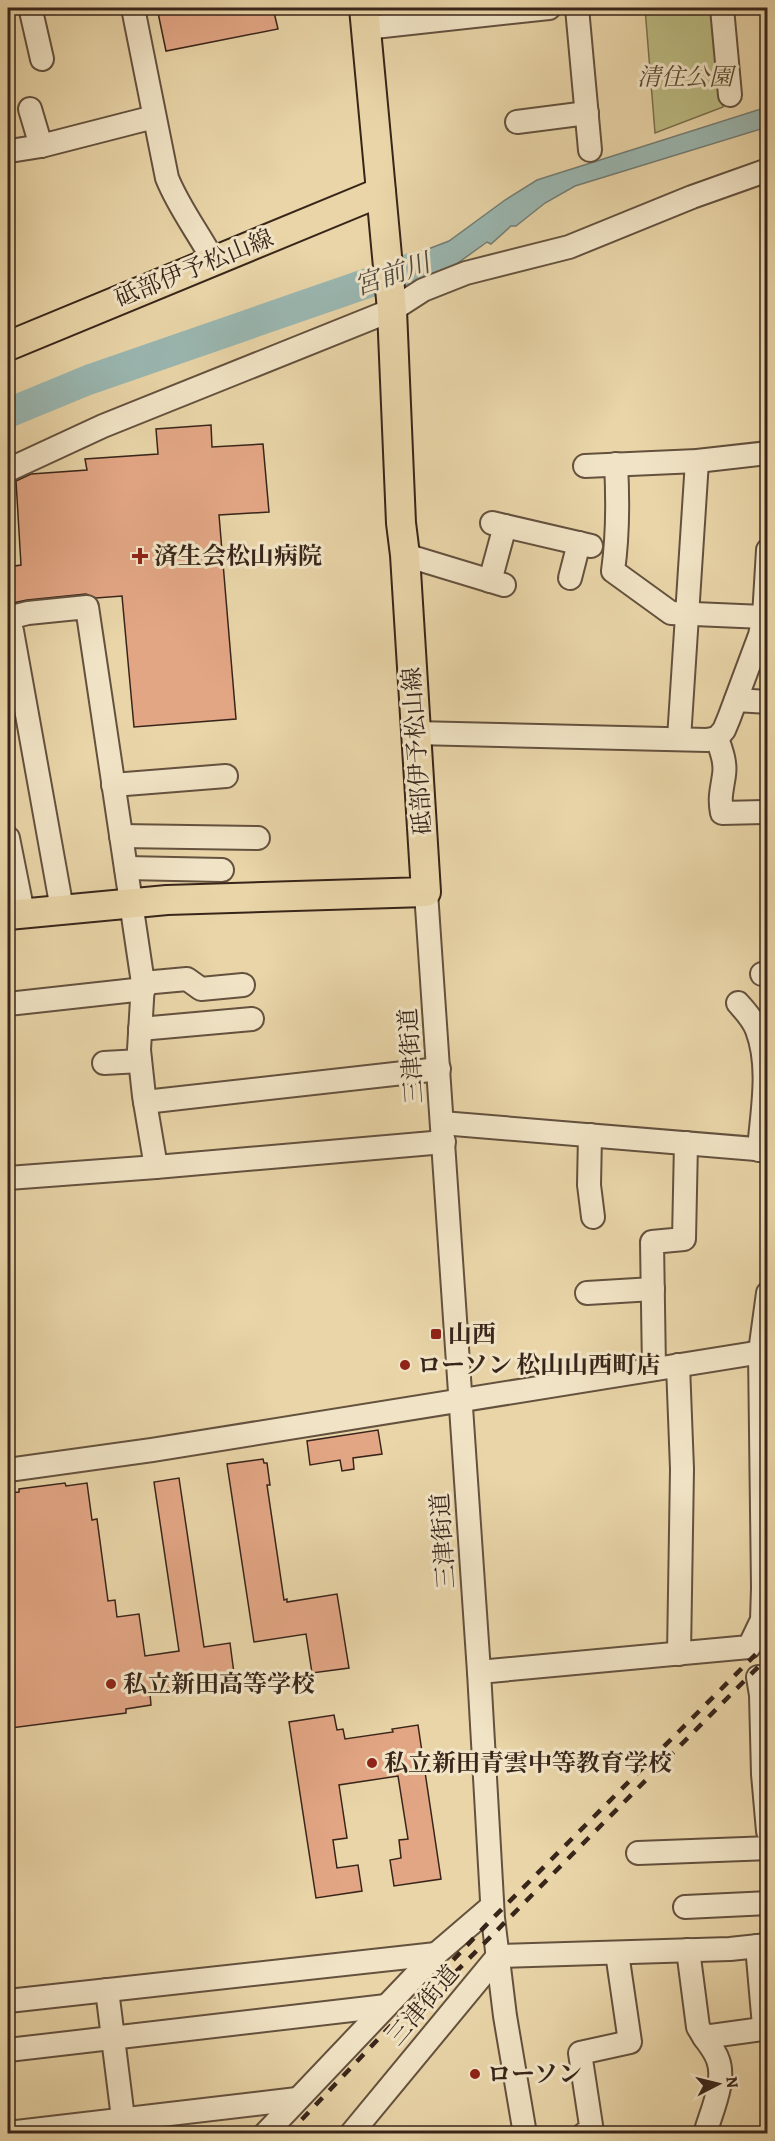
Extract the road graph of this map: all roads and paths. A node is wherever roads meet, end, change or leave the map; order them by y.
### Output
1 (132, 8) edge
2 (547, 8) edge
3 (577, 8) edge
4 (723, 8) edge
5 (35, 9) edge
6 (460, 13) edge
7 (364, 18) edge
8 (42, 59) dead end
9 (730, 95) dead end
10 (30, 109) dead end
11 (587, 113) junction
12 (154, 117) junction
13 (517, 122) dead end
14 (41, 147) junction
15 (16, 150) dead end
16 (590, 150) dead end
17 (768, 170) edge
18 (381, 192) junction
19 (213, 260) junction
20 (391, 301) junction
21 (8, 346) edge
22 (768, 453) edge
23 (697, 461) junction
24 (615, 464) junction
25 (585, 466) dead end
26 (8, 470) edge
27 (768, 550) edge
28 (405, 555) junction
29 (570, 578) dead end
30 (687, 613) junction
31 (764, 617) junction
32 (10, 625) edge
33 (759, 659) edge
34 (736, 700) junction
35 (768, 702) edge
36 (415, 733) junction
37 (717, 738) junction
38 (679, 739) junction
39 (227, 778) dead end
40 (114, 785) junction
41 (768, 812) edge
42 (121, 836) junction
43 (8, 838) edge
44 (258, 838) dead end
45 (126, 868) junction
46 (222, 870) dead end
47 (426, 892) junction
48 (131, 902) junction
49 (62, 909) junction
50 (15, 914) edge
51 (243, 985) dead end
52 (143, 986) junction
53 (738, 1003) dead end
54 (8, 1010) edge
55 (252, 1019) dead end
56 (140, 1029) junction
57 (140, 1061) junction
58 (104, 1063) dead end
59 (439, 1069) junction
60 (145, 1102) junction
61 (443, 1133) junction
62 (590, 1135) junction
63 (686, 1143) junction
64 (763, 1150) edge
65 (156, 1167) junction
66 (8, 1178) edge
67 (593, 1217) dead end
68 (653, 1289) junction
69 (587, 1291) dead end
70 (768, 1293) edge
71 (764, 1352) edge
72 (678, 1365) junction
73 (654, 1369) junction
74 (461, 1399) junction
75 (8, 1470) edge
76 (765, 1588) edge
77 (679, 1654) junction
78 (479, 1672) junction
79 (758, 1677) dead end
80 (765, 1714) edge
81 (768, 1831) edge
82 (768, 1848) edge
83 (638, 1853) dead end
84 (768, 1903) edge
85 (492, 1906) junction
86 (685, 1907) dead end
87 (762, 1945) edge
88 (688, 1950) junction
89 (617, 1953) junction
90 (436, 1954) junction
91 (498, 1956) junction
92 (106, 1990) junction
93 (8, 2001) edge
94 (386, 2006) junction
95 (766, 2027) edge
96 (112, 2037) junction
97 (704, 2037) junction
98 (8, 2050) edge
99 (297, 2099) junction
100 (124, 2127) edge
101 (8, 2133) edge
102 (265, 2133) edge
103 (351, 2133) edge
104 (525, 2133) edge
105 (584, 2133) edge
106 (705, 2133) edge

1 - 12 street
2 - 6 street
3 - 11 street
4 - 9 street
5 - 8 street
6 - 7 street
7 - 18 main road, 砥部伊予松山線
10 - 14 street
11 - 13 street
11 - 16 street
12 - 14 street
12 - 19 street
14 - 15 street
17 - 20 street
18 - 19 main road, 砥部伊予松山線
18 - 20 main road, 砥部伊予松山線
19 - 21 main road, 砥部伊予松山線
20 - 26 street
20 - 28 main road, 砥部伊予松山線
22 - 23 street
23 - 24 street
23 - 30 street
24 - 25 street
24 - 30 street
27 - 31 street
28 - 29 street
28 - 36 main road, 砥部伊予松山線
30 - 31 street
30 - 38 street
31 - 33 street
32 - 40 street
32 - 49 street
33 - 34 street
34 - 35 street
34 - 37 street
36 - 38 street
36 - 47 main road, 砥部伊予松山線
37 - 38 street
37 - 41 street
39 - 40 street
40 - 42 street
42 - 44 street
42 - 45 street
43 - 50 street
45 - 46 street
45 - 48 street
47 - 48 main road
47 - 59 street, 三津街道
48 - 49 main road
48 - 52 street
49 - 50 main road
51 - 52 street
52 - 54 street
52 - 56 street
53 - 64 street
55 - 56 street
56 - 57 street
57 - 58 street
57 - 60 street
59 - 60 street
59 - 61 street, 三津街道
60 - 65 street
61 - 62 street
61 - 65 street
61 - 74 street, 三津街道
62 - 63 street
62 - 67 street
63 - 64 street
63 - 68 street
65 - 66 street
68 - 69 street
68 - 73 street
70 - 71 street
71 - 72 street
71 - 76 street
72 - 73 street
72 - 77 street
73 - 74 street
74 - 75 street
74 - 78 street, 三津街道
76 - 77 street
77 - 78 street
78 - 85 street, 三津街道
79 - 80 street
80 - 81 street
82 - 83 street
84 - 86 street
85 - 90 street
85 - 91 street, 三津街道
87 - 88 street
87 - 95 street
88 - 89 street
88 - 97 street
89 - 91 street
89 - 105 street
90 - 92 street
90 - 94 street
91 - 103 street, 三津街道
91 - 104 street
92 - 93 street
92 - 96 street
94 - 96 street
94 - 99 street
95 - 97 street
96 - 98 street
96 - 100 street
97 - 106 street
99 - 100 street
99 - 102 street
100 - 101 street

